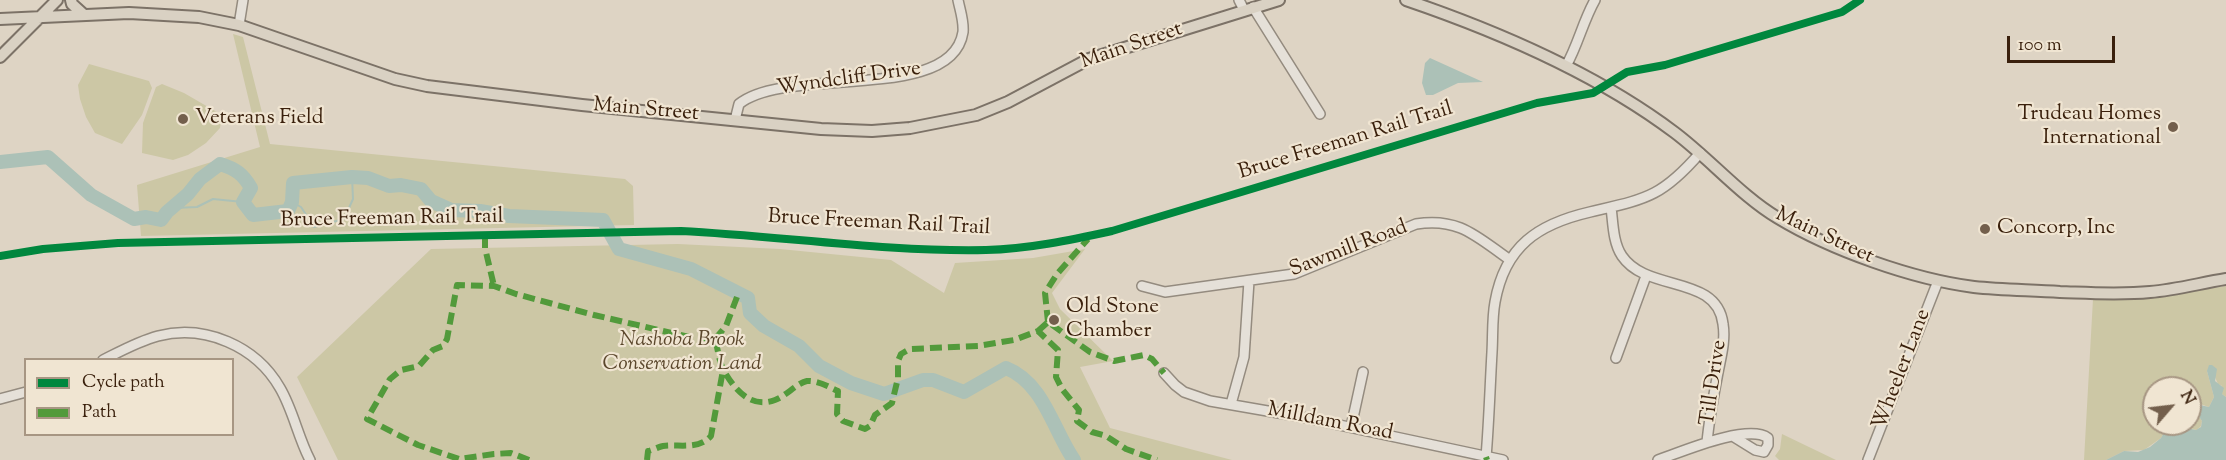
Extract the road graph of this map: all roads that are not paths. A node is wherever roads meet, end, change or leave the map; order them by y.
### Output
1 (57, 0) edge
2 (71, 0) edge
3 (243, 0) edge
4 (958, 0) edge
5 (1279, 0) edge
6 (1406, 0) edge
7 (1595, 0) edge
8 (1246, 6) edge
9 (83, 14) junction
10 (42, 16) junction
11 (0, 19) edge
12 (239, 25) junction
13 (0, 57) edge
14 (1566, 66) junction
15 (1320, 114) dead end
16 (735, 120) junction
17 (1700, 153) junction
18 (1611, 207) junction
19 (1510, 260) junction
20 (1646, 276) junction
21 (2226, 279) edge
22 (1249, 280) junction
23 (1938, 281) junction
24 (1142, 286) dead end
25 (107, 358) edge
26 (1616, 358) dead end
27 (1363, 372) dead end
28 (1164, 373) dead end
29 (24, 393) edge
30 (0, 399) edge
31 (1231, 404) junction
32 (1351, 427) junction
33 (1734, 437) dead end
34 (1707, 442) junction
35 (1486, 457) junction
36 (310, 460) edge
37 (1503, 460) edge
38 (1658, 460) edge
39 (1868, 460) edge

1 - 10 main road
2 - 9 main road
3 - 12 street
4 - 16 street, Wyndcliff Drive
5 - 8 main road, Main Street
6 - 14 main road, Main Street
7 - 14 street
8 - 15 street
8 - 16 main road, Main Street
9 - 10 main road, Main Street
9 - 12 main road, Main Street
10 - 11 main road, Main Street
10 - 13 main road
12 - 16 main road, Main Street
14 - 17 main road, Main Street
17 - 18 street
17 - 23 main road, Main Street
18 - 19 street
18 - 20 street, Till Drive
19 - 22 street, Sawmill Road
19 - 35 street
20 - 26 street
20 - 34 street, Till Drive
21 - 23 main road, Main Street
22 - 24 street, Sawmill Road
22 - 31 street
23 - 39 street, Wheeler Lane
25 - 36 street
27 - 32 street
28 - 31 street, Milldam Road
29 - 30 street
31 - 32 street, Milldam Road
32 - 35 street, Milldam Road
33 - 34 street
34 - 38 street
35 - 37 street, Milldam Road

